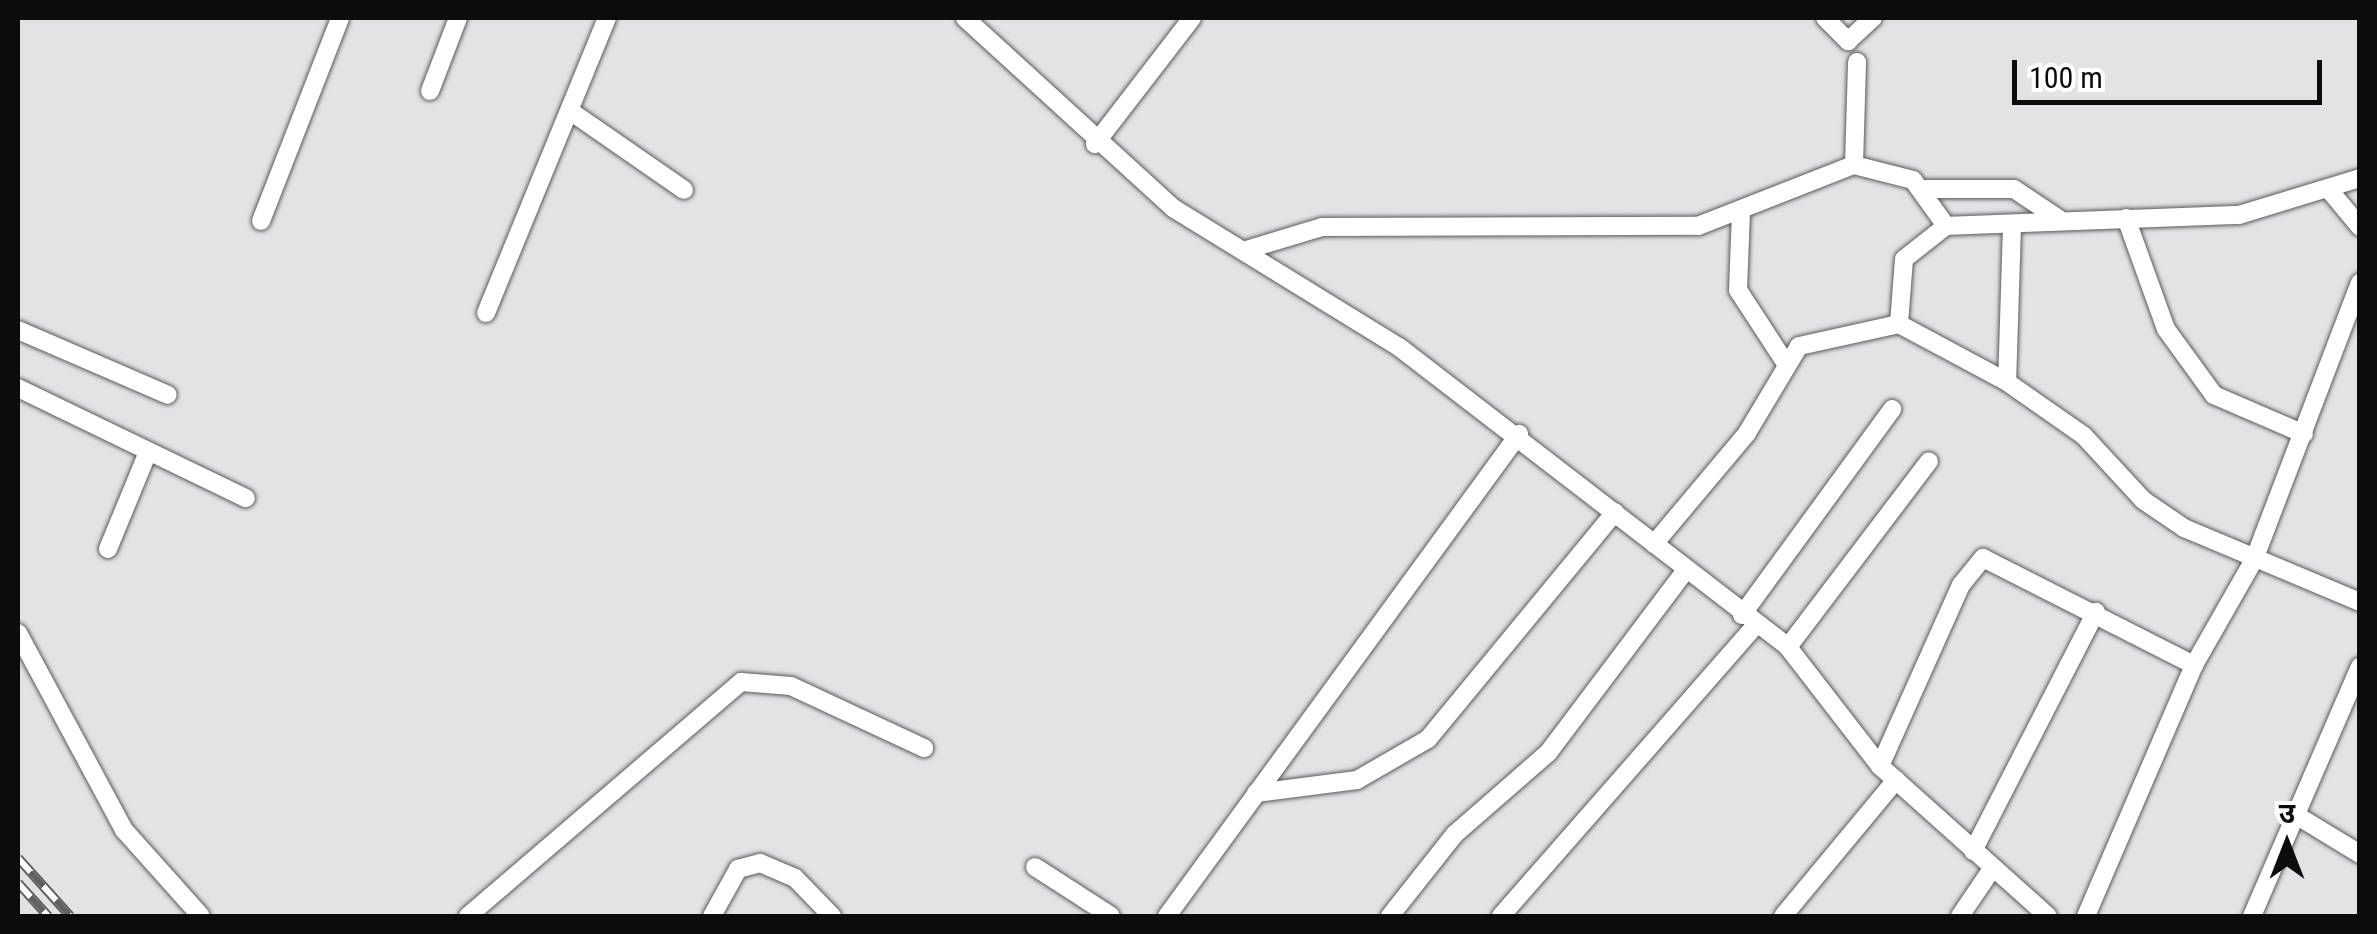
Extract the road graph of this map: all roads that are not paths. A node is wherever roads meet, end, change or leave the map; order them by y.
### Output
1 (340, 18) edge
2 (458, 18) edge
3 (607, 18) edge
4 (965, 18) edge
5 (1192, 18) edge
6 (1825, 18) edge
7 (1873, 18) edge
8 (1856, 62) dead end
9 (430, 91) dead end
10 (574, 113) junction
11 (1094, 144) junction
12 (1854, 165) junction
13 (2360, 178) edge
14 (684, 190) dead end
15 (1926, 190) junction
16 (2330, 191) junction
17 (1741, 212) junction
18 (2126, 218) junction
19 (2059, 219) junction
20 (261, 221) dead end
21 (1946, 226) junction
22 (2012, 226) junction
23 (2360, 226) edge
24 (1246, 250) junction
25 (2360, 283) edge
26 (486, 313) dead end
27 (1899, 324) junction
28 (18, 330) edge
29 (1785, 362) junction
30 (2007, 382) junction
31 (18, 388) edge
32 (168, 395) dead end
33 (1892, 410) dead end
34 (1519, 434) junction
35 (2304, 434) junction
36 (148, 452) junction
37 (1929, 461) dead end
38 (246, 498) dead end
39 (1615, 512) junction
40 (1654, 544) junction
41 (108, 549) dead end
42 (2254, 560) junction
43 (1686, 570) junction
44 (2360, 602) edge
45 (2096, 612) junction
46 (1749, 620) junction
47 (18, 634) edge
48 (1788, 647) junction
49 (2194, 665) junction
50 (2360, 666) edge
51 (924, 748) dead end
52 (1880, 766) junction
53 (1896, 780) junction
54 (1256, 794) junction
55 (2296, 816) junction
56 (1973, 851) junction
57 (2360, 854) edge
58 (1034, 867) dead end
59 (1992, 869) junction
60 (201, 916) edge
61 (468, 916) edge
62 (712, 916) edge
63 (832, 916) edge
64 (1111, 916) edge
65 (1167, 916) edge
66 (1390, 916) edge
67 (1501, 916) edge
68 (1783, 916) edge
69 (1960, 916) edge
70 (2048, 916) edge
71 (2086, 916) edge
72 (2252, 916) edge

1 - 20 street
2 - 9 street
3 - 10 street
4 - 11 street
5 - 11 street
6 - 7 street
8 - 12 street
10 - 14 street
10 - 26 street
11 - 24 street
12 - 15 street
12 - 17 street
13 - 16 street
15 - 19 street
15 - 21 street
16 - 18 street
16 - 23 street
17 - 24 street
17 - 29 street
18 - 19 street
18 - 35 street
19 - 22 street
21 - 22 street
21 - 27 street
22 - 30 street
24 - 34 street
25 - 35 street
27 - 29 street
27 - 30 street
28 - 32 street
29 - 40 street
30 - 42 street
31 - 36 street
33 - 46 street
34 - 39 street
34 - 54 street
35 - 42 street
36 - 38 street
36 - 41 street
37 - 48 street
39 - 40 street
39 - 54 street
40 - 43 street
42 - 44 street
42 - 49 street
43 - 46 street
43 - 66 street
45 - 49 street
45 - 52 street
45 - 56 street
46 - 48 street
46 - 67 street
47 - 60 street
48 - 52 street
49 - 71 street
50 - 55 street
51 - 61 street
52 - 53 street
53 - 56 street
53 - 68 street
54 - 65 street
55 - 57 street
55 - 72 street
56 - 59 street
58 - 64 street
59 - 69 street
59 - 70 street
62 - 63 street

